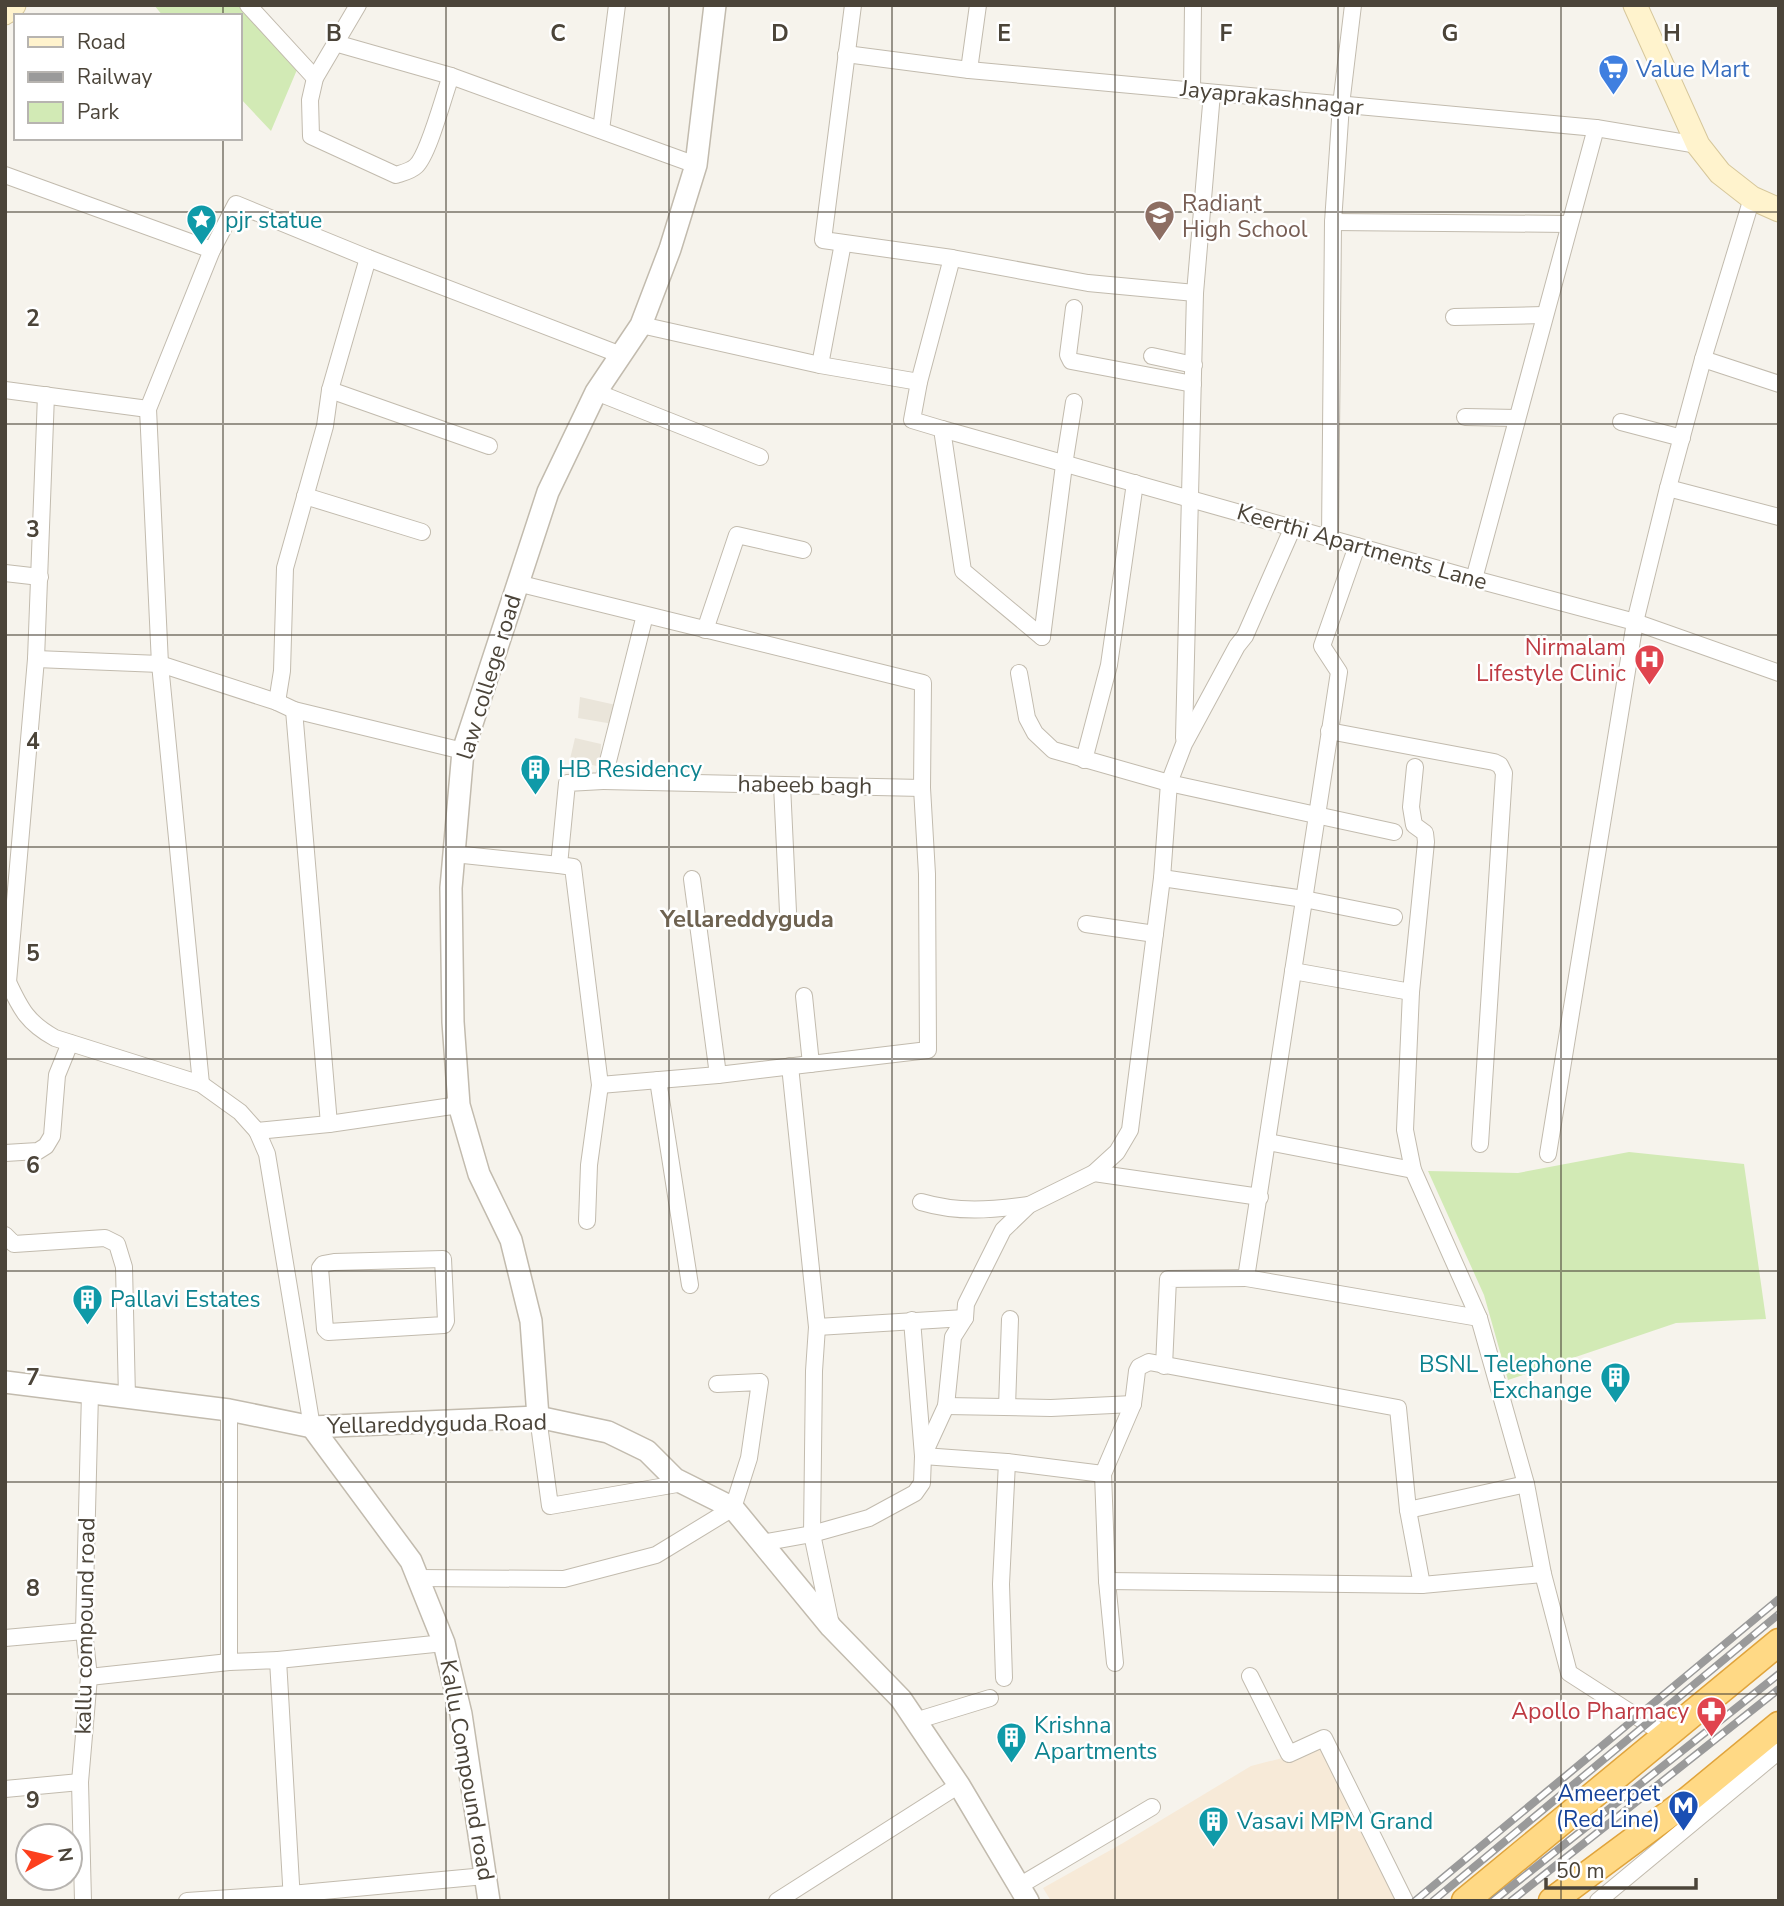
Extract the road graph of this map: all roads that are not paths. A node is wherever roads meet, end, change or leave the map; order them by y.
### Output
1 (15, 5) edge
2 (248, 5) edge
3 (358, 5) edge
4 (617, 5) edge
5 (715, 5) edge
6 (853, 5) edge
7 (978, 5) edge
8 (1193, 5) edge
9 (1353, 5) edge
10 (1635, 5) edge
11 (5, 13) edge
12 (335, 43) junction
13 (846, 54) junction
14 (969, 70) junction
15 (451, 76) junction
16 (315, 78) junction
17 (1192, 90) junction
18 (1212, 93) junction
19 (1341, 105) junction
20 (1596, 128) junction
21 (601, 130) junction
22 (1698, 145) junction
23 (696, 165) junction
24 (5, 175) edge
25 (1752, 198) junction
26 (1779, 210) edge
27 (1333, 222) junction
28 (1569, 224) junction
29 (843, 243) junction
30 (212, 250) junction
31 (368, 258) junction
32 (952, 258) junction
33 (1195, 293) junction
34 (1074, 309) dead end
35 (1544, 316) junction
36 (1454, 317) dead end
37 (641, 325) junction
38 (621, 355) junction
39 (1703, 359) junction
40 (820, 365) junction
41 (1194, 365) junction
42 (1161, 378) junction
43 (919, 382) junction
44 (1193, 384) junction
45 (1779, 384) edge
46 (5, 390) edge
47 (330, 390) junction
48 (596, 392) junction
49 (46, 395) junction
50 (1074, 402) dead end
51 (148, 409) junction
52 (1465, 417) dead end
53 (1517, 418) junction
54 (1621, 422) dead end
55 (942, 429) junction
56 (1682, 438) junction
57 (489, 446) dead end
58 (760, 457) dead end
59 (1064, 465) junction
60 (1135, 483) junction
61 (1668, 488) junction
62 (305, 496) junction
63 (1191, 499) junction
64 (1779, 517) edge
65 (1293, 527) junction
66 (422, 532) dead end
67 (1330, 538) junction
68 (1357, 546) junction
69 (803, 550) dead end
70 (5, 573) edge
71 (40, 577) junction
72 (1474, 579) junction
73 (517, 583) junction
74 (645, 615) junction
75 (1635, 622) junction
76 (705, 630) junction
77 (36, 659) junction
78 (160, 664) junction
79 (1020, 673) dead end
80 (1779, 673) edge
81 (277, 702) junction
82 (294, 710) junction
83 (1329, 731) junction
84 (1184, 744) junction
85 (463, 751) junction
86 (1084, 760) junction
87 (1415, 767) dead end
88 (603, 781) junction
89 (1169, 783) junction
90 (782, 785) junction
91 (922, 788) junction
92 (1317, 816) junction
93 (1394, 832) dead end
94 (454, 854) junction
95 (559, 864) junction
96 (1162, 878) junction
97 (691, 879) dead end
98 (1304, 899) junction
99 (788, 912) dead end
100 (1394, 916) dead end
101 (1086, 924) dead end
102 (1156, 934) junction
103 (1293, 971) junction
104 (7, 982) edge
105 (1410, 992) junction
106 (804, 996) dead end
107 (71, 1043) junction
108 (811, 1064) junction
109 (790, 1066) junction
110 (718, 1075) junction
111 (658, 1080) junction
112 (201, 1084) junction
113 (600, 1085) junction
114 (459, 1105) junction
115 (328, 1124) junction
116 (257, 1131) junction
117 (1268, 1142) junction
118 (1480, 1144) dead end
119 (5, 1153) edge
120 (1548, 1154) dead end
121 (1413, 1170) junction
122 (1094, 1173) junction
123 (1260, 1197) junction
124 (921, 1202) dead end
125 (1029, 1205) junction
126 (587, 1220) dead end
127 (5, 1234) edge
128 (1246, 1278) junction
129 (690, 1285) dead end
130 (321, 1287) junction
131 (290, 1290) junction
132 (965, 1318) junction
133 (1479, 1318) junction
134 (323, 1319) junction
135 (912, 1320) junction
136 (1010, 1320) dead end
137 (295, 1323) junction
138 (817, 1327) junction
139 (1164, 1366) junction
140 (5, 1382) edge
141 (717, 1384) dead end
142 (90, 1393) junction
143 (127, 1397) junction
144 (1133, 1404) junction
145 (946, 1406) junction
146 (1007, 1408) junction
147 (229, 1410) junction
148 (538, 1417) junction
149 (312, 1427) junction
150 (923, 1456) junction
151 (1007, 1462) junction
152 (1103, 1474) junction
153 (683, 1483) junction
154 (1526, 1484) junction
155 (733, 1508) junction
156 (1408, 1510) junction
157 (812, 1534) junction
158 (762, 1543) junction
159 (1543, 1574) junction
160 (419, 1578) junction
161 (1107, 1581) junction
162 (1422, 1584) junction
163 (831, 1627) junction
164 (85, 1632) junction
165 (5, 1637) edge
166 (1779, 1642) edge
167 (444, 1643) junction
168 (278, 1660) junction
169 (229, 1662) junction
170 (1115, 1663) dead end
171 (1250, 1676) dead end
172 (89, 1677) junction
173 (1004, 1678) dead end
174 (990, 1698) dead end
175 (915, 1721) junction
176 (1779, 1725) edge
177 (1667, 1736) junction
178 (1779, 1751) edge
179 (80, 1782) junction
180 (959, 1785) junction
181 (5, 1789) edge
182 (1152, 1807) dead end
183 (485, 1876) junction
184 (1023, 1894) edge
185 (292, 1897) edge
186 (83, 1901) edge
187 (187, 1901) edge
188 (489, 1901) edge
189 (777, 1901) edge
190 (1405, 1901) edge
191 (1465, 1901) edge
192 (1552, 1901) edge
193 (1598, 1901) edge

1 - 11 main road
2 - 16 street
3 - 12 street
4 - 21 street
5 - 23 street, law college road
6 - 13 street
7 - 14 street
8 - 17 street
9 - 19 street
10 - 22 main road
12 - 15 street
12 - 16 street
13 - 14 street, Jayaprakashnagar
13 - 29 street
14 - 17 street, Jayaprakashnagar
15 - 16 street
15 - 21 street
17 - 18 street, Jayaprakashnagar
18 - 19 street, Jayaprakashnagar
18 - 33 street
19 - 20 street, Jayaprakashnagar
19 - 27 street
20 - 22 street, Jayaprakashnagar
20 - 28 street
21 - 23 street
22 - 25 main road
23 - 37 street, law college road
24 - 30 street
25 - 26 main road
25 - 39 street
27 - 28 street
27 - 67 street
28 - 35 street
29 - 32 street
29 - 40 street
30 - 31 street
30 - 51 street
31 - 38 street
31 - 47 street
32 - 33 street
32 - 43 street
33 - 41 street
34 - 42 street
35 - 36 street
35 - 53 street
37 - 38 street, law college road
37 - 40 street
38 - 48 street, law college road
39 - 45 street
39 - 56 street
40 - 43 street
41 - 42 street
41 - 44 street
42 - 44 street
43 - 55 street, Keerthi Apartments Lane
44 - 63 street
46 - 49 street
47 - 57 street
47 - 62 street
48 - 58 street
48 - 73 street, law college road
49 - 51 street
49 - 71 street
50 - 59 street
51 - 78 street
52 - 53 street
53 - 72 street
54 - 56 street
55 - 59 street, Keerthi Apartments Lane
55 - 59 street
56 - 61 street
59 - 60 street, Keerthi Apartments Lane
60 - 63 street, Keerthi Apartments Lane
60 - 86 street
61 - 64 street
61 - 75 street
62 - 66 street
62 - 81 street
63 - 65 street, Keerthi Apartments Lane
63 - 84 street
65 - 67 street, Keerthi Apartments Lane
65 - 84 street
67 - 68 street, Keerthi Apartments Lane
68 - 72 street, Keerthi Apartments Lane
68 - 83 street
69 - 76 street
70 - 71 street
71 - 77 street
72 - 75 street, Keerthi Apartments Lane
73 - 74 street
73 - 85 street, law college road
74 - 76 street
74 - 88 street
75 - 80 street, Keerthi Apartments Lane
75 - 120 street
76 - 91 street
77 - 78 street
77 - 104 street
78 - 81 street
78 - 112 street
79 - 86 street
81 - 82 street
82 - 85 street
82 - 115 street
83 - 92 street
83 - 118 street
84 - 89 street
85 - 94 street, law college road
86 - 89 street
87 - 105 street
88 - 90 street, habeeb bagh
88 - 95 street, habeeb bagh
89 - 92 street
89 - 96 street
90 - 91 street, habeeb bagh
90 - 99 street
91 - 108 street
92 - 93 street
92 - 98 street
94 - 95 street
94 - 114 street, law college road
95 - 113 street
96 - 98 street
96 - 102 street
97 - 110 street
98 - 100 street
98 - 103 street
101 - 102 street
102 - 122 street
103 - 105 street
103 - 117 street
104 - 107 street
105 - 121 street
106 - 108 street
107 - 112 street
107 - 119 street
108 - 109 street
109 - 110 street
109 - 138 street
110 - 111 street
111 - 113 street
111 - 129 street
112 - 116 street
113 - 126 street
114 - 115 street
114 - 148 street, law college road
115 - 116 street
116 - 131 street
117 - 121 street
117 - 123 street
121 - 133 street
122 - 123 street
122 - 125 street
123 - 128 street
124 - 125 street
125 - 132 street
127 - 143 street
128 - 133 street
128 - 139 street
130 - 131 street
130 - 134 street
130 - 134 street
131 - 137 street
132 - 135 street
132 - 145 street
133 - 154 street
134 - 137 street
135 - 138 street
135 - 150 street
136 - 146 street
137 - 149 street
138 - 157 street
139 - 144 street
139 - 156 street
140 - 142 street, Yellareddyguda Road
141 - 155 street
142 - 143 street, Yellareddyguda Road
142 - 164 street, kallu compound road
143 - 147 street, Yellareddyguda Road
144 - 146 street
144 - 152 street
145 - 146 street
145 - 150 street
147 - 149 street, Yellareddyguda Road
147 - 169 street
148 - 149 street, Yellareddyguda Road
148 - 153 street, Yellareddyguda Road
148 - 153 street
149 - 160 street, Kallu Compound road
150 - 151 street
150 - 157 street
151 - 152 street
151 - 173 street
152 - 161 street
153 - 155 street, Yellareddyguda Road
154 - 156 street
154 - 159 street
155 - 158 street, Yellareddyguda Road
155 - 160 street
156 - 162 street
157 - 158 street
157 - 163 street
158 - 163 street, Yellareddyguda Road
159 - 162 street
159 - 177 street
160 - 167 street, Kallu Compound road
161 - 162 street
161 - 170 street
163 - 175 street, Yellareddyguda Road
164 - 165 street
164 - 172 street, kallu compound road
166 - 177 highway
167 - 168 street
167 - 183 street, Kallu Compound road
168 - 169 street
168 - 185 street
169 - 172 street
171 - 190 street
172 - 179 street, kallu compound road
174 - 175 street
175 - 180 street, Yellareddyguda Road
176 - 192 highway
177 - 191 highway
178 - 193 street
179 - 181 street
179 - 186 street, kallu compound road
180 - 184 street, Yellareddyguda Road
180 - 189 street
182 - 184 street
183 - 185 street
183 - 188 street, Kallu Compound road
185 - 187 street

